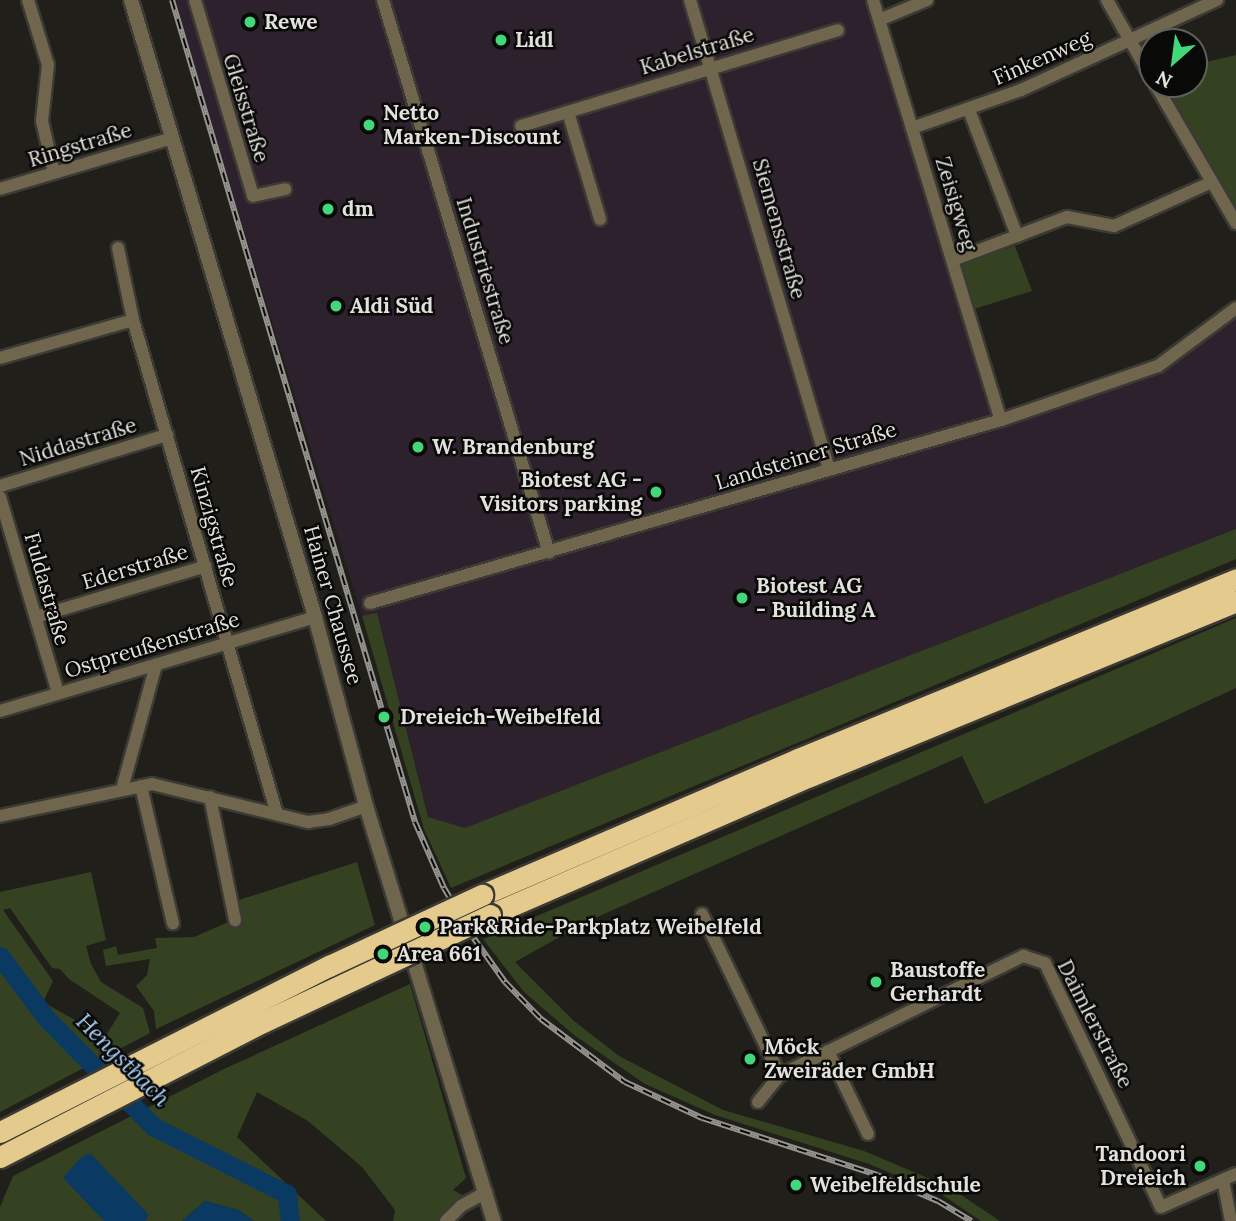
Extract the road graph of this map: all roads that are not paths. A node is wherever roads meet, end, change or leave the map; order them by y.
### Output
1 (28, 0) edge
2 (131, 0) edge
3 (195, 0) edge
4 (383, 0) edge
5 (690, 0) edge
6 (873, 0) edge
7 (927, 0) edge
8 (1107, 0) edge
9 (1217, 0) edge
10 (879, 20) junction
11 (838, 30) dead end
12 (1129, 38) junction
13 (1138, 54) edge
14 (710, 66) junction
15 (1163, 98) edge
16 (969, 110) junction
17 (568, 112) junction
18 (521, 126) dead end
19 (912, 128) junction
20 (172, 138) junction
21 (54, 173) junction
22 (1212, 182) junction
23 (0, 189) edge
24 (285, 189) dead end
25 (600, 219) dead end
26 (1236, 223) edge
27 (1017, 236) junction
28 (118, 248) dead end
29 (954, 260) junction
30 (1236, 309) edge
31 (133, 320) junction
32 (0, 358) edge
33 (1001, 420) junction
34 (167, 435) junction
35 (829, 468) junction
36 (0, 486) edge
37 (0, 497) edge
38 (549, 553) junction
39 (206, 566) junction
40 (1236, 579) edge
41 (1236, 601) edge
42 (370, 603) dead end
43 (36, 617) junction
44 (315, 617) junction
45 (227, 642) junction
46 (156, 665) junction
47 (58, 693) junction
48 (0, 711) edge
49 (141, 786) junction
50 (122, 789) junction
51 (210, 797) junction
52 (366, 806) junction
53 (277, 814) junction
54 (0, 816) edge
55 (702, 914) dead end
56 (235, 920) dead end
57 (173, 923) dead end
58 (828, 1051) junction
59 (780, 1074) junction
60 (758, 1102) dead end
61 (0, 1132) edge
62 (868, 1134) dead end
63 (0, 1157) edge
64 (1236, 1174) edge
65 (1223, 1180) junction
66 (486, 1192) junction
67 (446, 1221) edge
68 (494, 1221) edge
69 (1231, 1221) edge

1 - 21 street
2 - 20 street, Hainer Chaussee
3 - 24 street, Gleisstraße
4 - 38 street, Industriestraße
5 - 14 street, Siemensstraße
6 - 10 street, Zeisigweg
7 - 10 street
8 - 12 street
9 - 12 street, Finkenweg
10 - 19 street, Zeisigweg
11 - 14 street, Kabelstraße
12 - 13 street
12 - 16 street, Finkenweg
14 - 17 street, Kabelstraße
14 - 35 street, Siemensstraße
15 - 22 street
16 - 19 street, Finkenweg
16 - 27 street
17 - 18 street, Kabelstraße
17 - 25 street
19 - 29 street, Zeisigweg
20 - 21 street, Ringstraße
20 - 44 street, Hainer Chaussee
21 - 23 street, Ringstraße
22 - 26 street
22 - 27 street
27 - 29 street
28 - 31 street, Kinzigstraße
29 - 33 street, Zeisigweg
30 - 33 street, Landsteiner Straße
31 - 32 street
31 - 34 street, Kinzigstraße
33 - 35 street, Landsteiner Straße
34 - 36 street, Niddastraße
34 - 39 street, Kinzigstraße
35 - 38 street, Landsteiner Straße
37 - 43 street, Fuldastraße
38 - 42 street, Landsteiner Straße
39 - 43 street, Ederstraße
39 - 45 street, Kinzigstraße
40 - 61 highway, bridge
41 - 63 highway, bridge
43 - 47 street, Fuldastraße
44 - 45 street, Ostpreußenstraße
44 - 52 street, Hainer Chaussee
45 - 46 street, Ostpreußenstraße
45 - 53 street, Kinzigstraße
46 - 47 street, Ostpreußenstraße
46 - 50 street
47 - 48 street, Ostpreußenstraße
49 - 50 street
49 - 51 street
49 - 57 street
50 - 54 street
51 - 53 street
51 - 56 street
52 - 53 street
52 - 66 street, Hainer Chaussee
55 - 59 street
58 - 59 street, Daimlerstraße
58 - 62 street
58 - 65 street, Daimlerstraße
59 - 60 street, Daimlerstraße
64 - 65 street, Daimlerstraße
65 - 69 street
66 - 67 street
66 - 68 street, Hainer Chaussee

